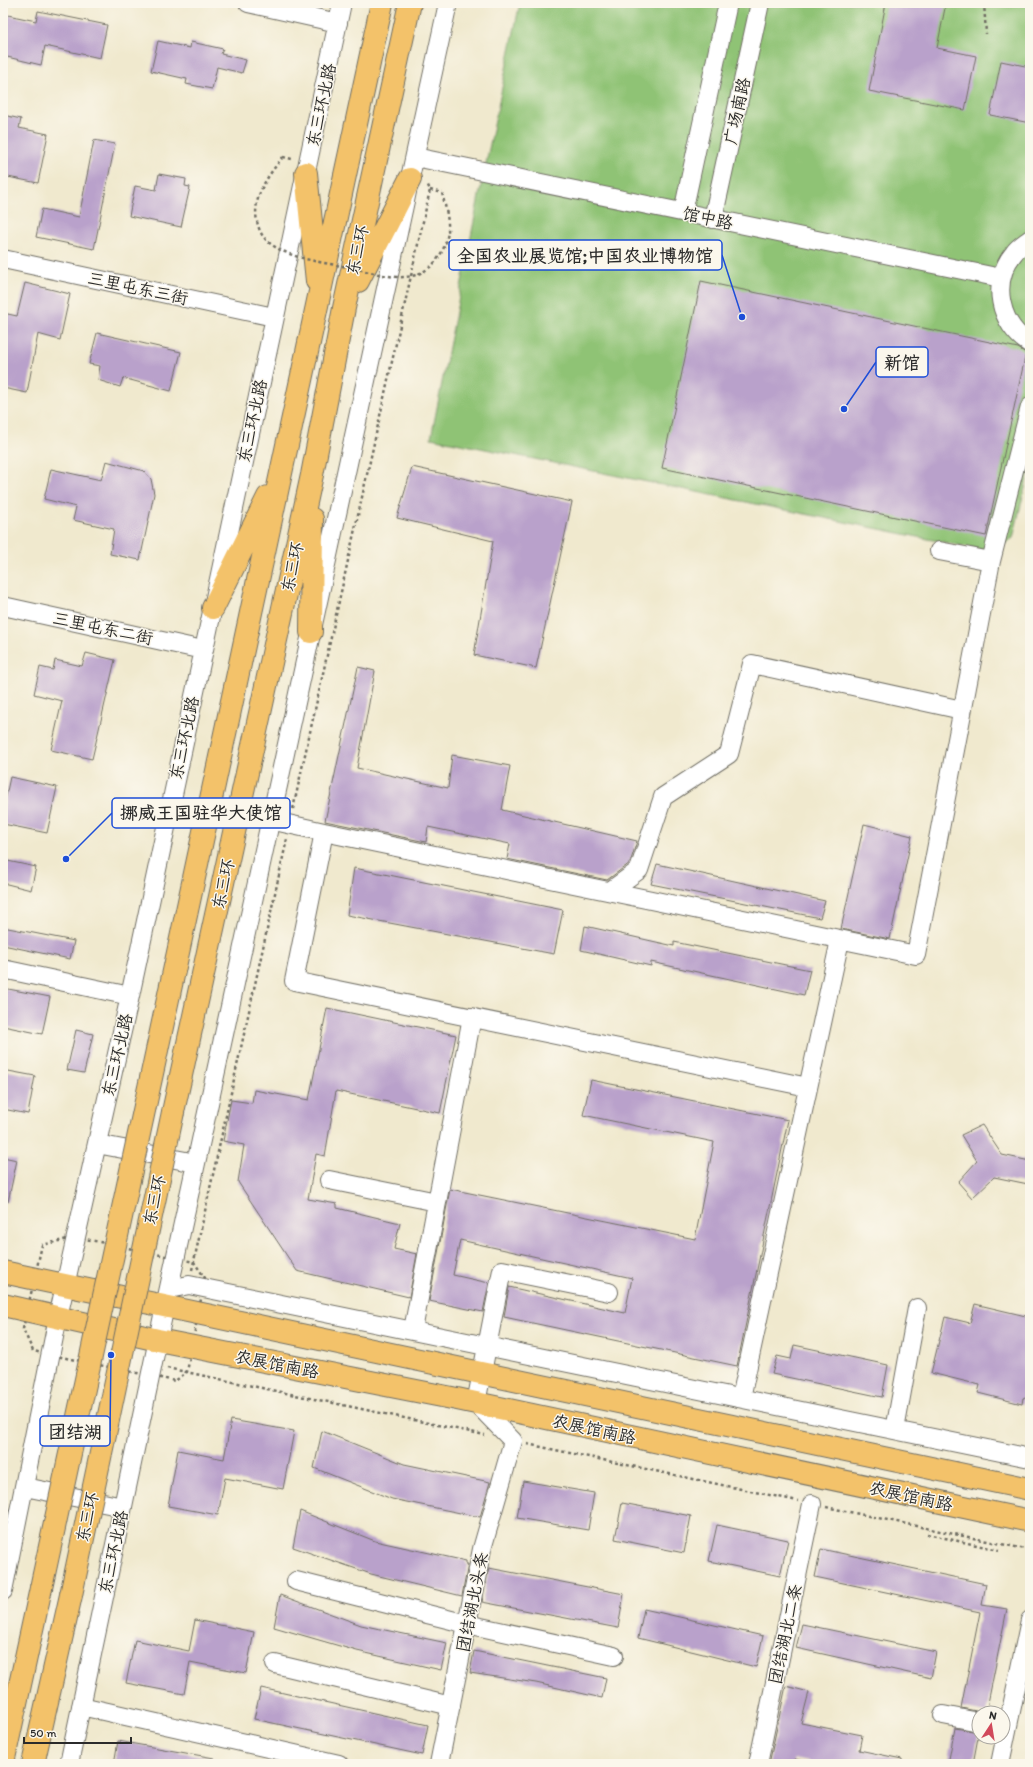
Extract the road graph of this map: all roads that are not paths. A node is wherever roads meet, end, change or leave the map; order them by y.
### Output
1 (248, 3) edge
2 (342, 3) edge
3 (382, 3) edge
4 (410, 3) edge
5 (448, 3) edge
6 (728, 3) edge
7 (760, 3) edge
8 (338, 23) junction
9 (415, 157) junction
10 (306, 173) junction
11 (410, 179) junction
12 (683, 212) junction
13 (713, 219) junction
14 (1030, 239) edge
15 (3, 259) edge
16 (1001, 278) junction
17 (319, 303) junction
18 (344, 308) junction
19 (274, 317) junction
20 (1030, 344) edge
21 (1030, 407) edge
22 (282, 470) junction
23 (312, 475) junction
24 (939, 551) dead end
25 (991, 560) junction
26 (3, 606) edge
27 (212, 608) junction
28 (311, 632) junction
29 (203, 650) junction
30 (962, 710) junction
31 (270, 820) junction
32 (324, 832) junction
33 (610, 891) junction
34 (840, 940) junction
35 (3, 969) edge
36 (130, 996) junction
37 (472, 1017) junction
38 (808, 1086) junction
39 (97, 1144) junction
40 (196, 1163) junction
41 (329, 1180) dead end
42 (437, 1202) junction
43 (3, 1272) edge
44 (66, 1285) junction
45 (609, 1292) dead end
46 (167, 1298) junction
47 (3, 1305) edge
48 (917, 1308) dead end
49 (58, 1317) junction
50 (412, 1330) junction
51 (158, 1340) junction
52 (487, 1346) junction
53 (482, 1373) junction
54 (741, 1398) junction
55 (476, 1404) junction
56 (895, 1430) junction
57 (1030, 1458) edge
58 (25, 1487) junction
59 (1030, 1489) edge
60 (812, 1504) road end
61 (123, 1507) junction
62 (1030, 1521) edge
63 (296, 1581) dead end
64 (3, 1591) edge
65 (1030, 1620) edge
66 (467, 1624) junction
67 (614, 1656) dead end
68 (275, 1664) dead end
69 (1010, 1705) edge
70 (81, 1706) junction
71 (451, 1706) junction
72 (943, 1715) dead end
73 (971, 1720) edge
74 (1003, 1745) edge
75 (3, 1763) edge
76 (33, 1764) edge
77 (69, 1764) edge
78 (339, 1764) edge
79 (440, 1764) edge
80 (758, 1764) edge
81 (1000, 1764) edge

1 - 8 street
2 - 8 street, 东三环北路
3 - 17 main road, 东三环
4 - 18 main road, 东三环
5 - 9 street
6 - 12 street, 广场南路
7 - 13 street, 广场南路
8 - 10 street, 东三环北路
9 - 11 street
9 - 12 street, 馆中路
10 - 17 main road
10 - 19 street, 东三环北路
11 - 18 main road
11 - 28 street
12 - 13 street, 馆中路
13 - 16 street, 馆中路
14 - 16 street
15 - 19 street, 三里屯东三街
16 - 20 street
17 - 22 main road, 东三环
18 - 23 main road, 东三环
19 - 27 street, 东三环北路
21 - 25 street
22 - 27 main road
22 - 75 main road, 东三环, bridge
23 - 28 main road
23 - 76 main road, 东三环, bridge
24 - 25 street
25 - 30 street
26 - 29 street, 三里屯东二街
27 - 29 street, 东三环北路
28 - 31 street
29 - 36 street, 东三环北路
30 - 33 street
30 - 34 street
31 - 32 street
31 - 40 street
32 - 33 street
32 - 37 street
33 - 34 street
34 - 38 street
35 - 36 street
36 - 39 street, 东三环北路
37 - 38 street
37 - 42 street
38 - 54 street
39 - 40 street
39 - 44 street, 东三环北路
40 - 46 street
41 - 42 street
42 - 50 street
43 - 44 main road, 农展馆南路
44 - 46 main road, 农展馆南路
44 - 49 street, 东三环北路
45 - 52 street
46 - 50 street
46 - 51 street, 东三环北路
46 - 53 main road, 农展馆南路
47 - 49 main road, 农展馆南路
48 - 56 street
49 - 51 main road, 农展馆南路
49 - 58 street, 东三环北路
50 - 52 street
51 - 55 main road, 农展馆南路
51 - 61 street, 东三环北路
52 - 53 street
52 - 54 street
53 - 55 street
53 - 59 main road, 农展馆南路
54 - 56 street
55 - 62 main road, 农展馆南路
55 - 66 street, 团结湖北头条
56 - 57 street
58 - 61 street
58 - 64 street, 东三环北路
60 - 80 street, 团结湖北二条
61 - 70 street, 东三环北路
63 - 66 street
65 - 69 street
66 - 67 street
66 - 71 street, 团结湖北头条
68 - 71 street
70 - 77 street, 东三环北路
70 - 78 street
71 - 79 street, 团结湖北头条
72 - 73 street
74 - 81 street

